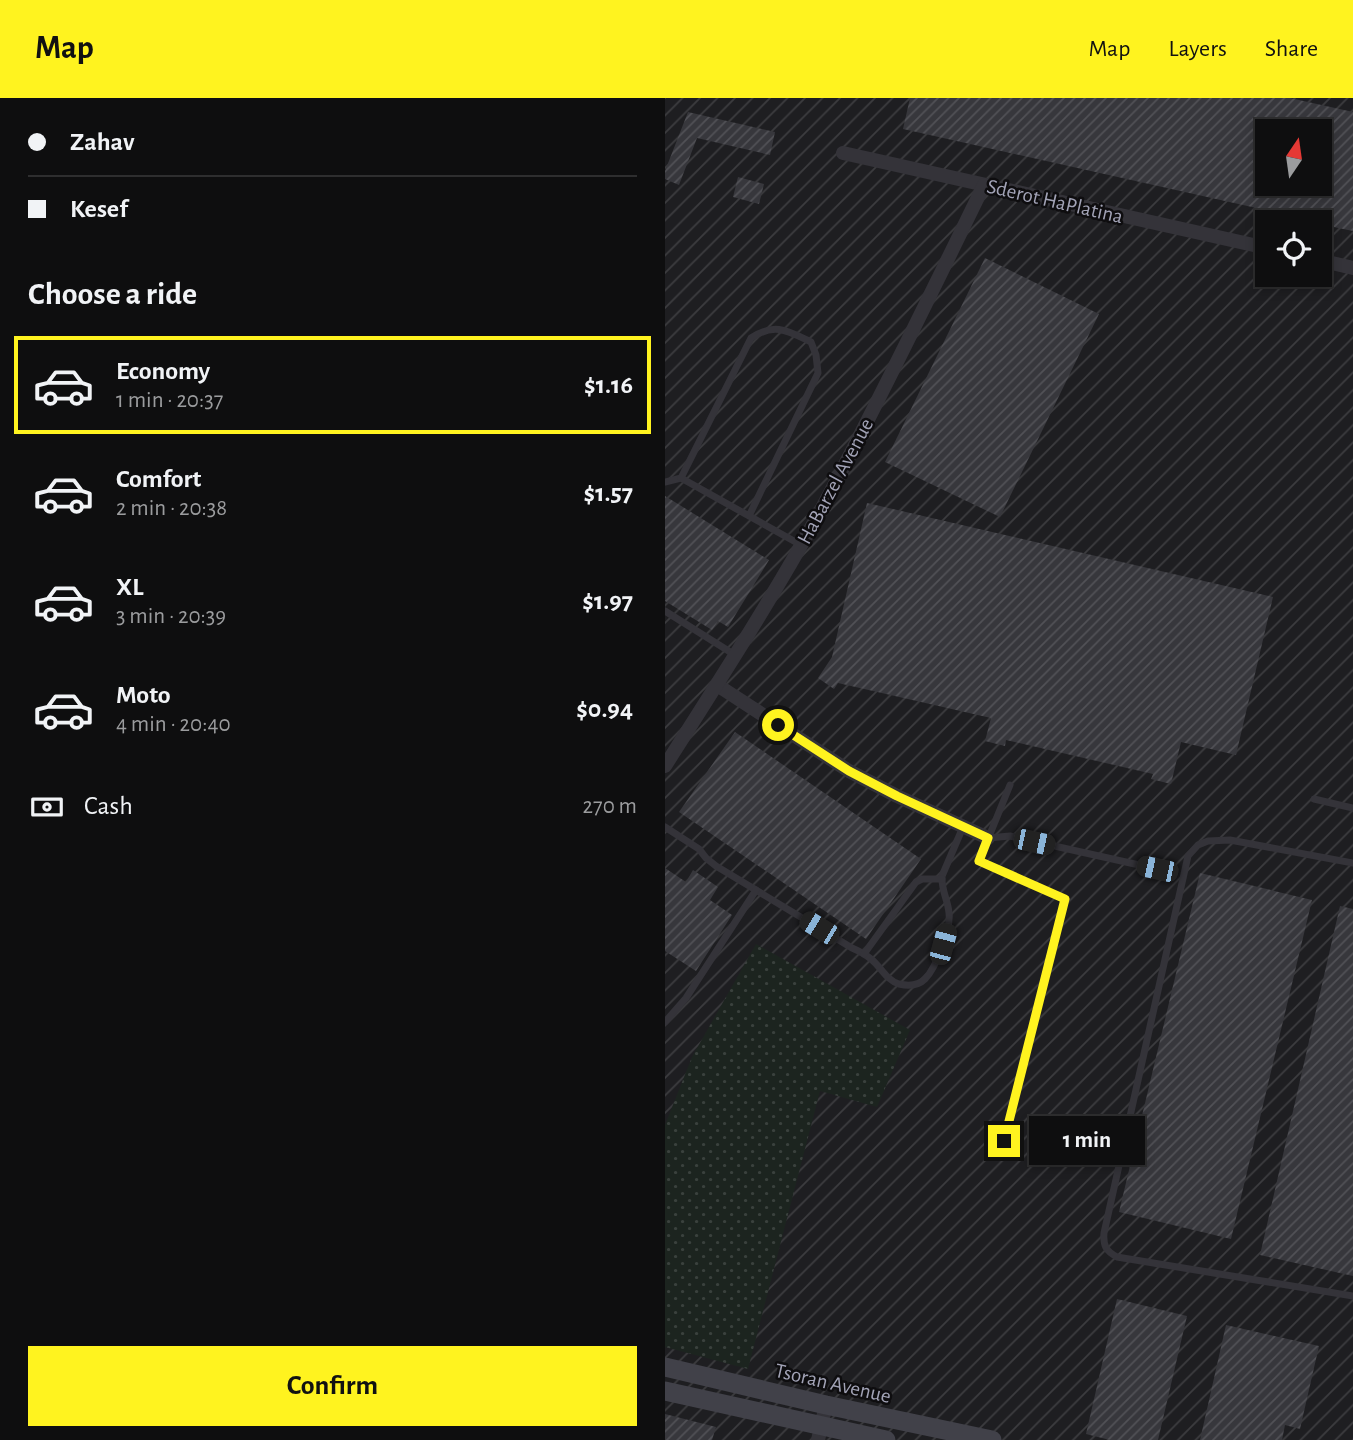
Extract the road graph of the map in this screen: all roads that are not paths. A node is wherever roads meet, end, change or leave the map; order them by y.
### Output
1 (843, 153) dead end
2 (984, 185) junction
3 (1255, 245) edge
4 (1332, 263) edge
5 (1353, 268) edge
6 (681, 478) junction
7 (665, 482) edge
8 (749, 516) junction
9 (801, 545) junction
10 (665, 611) edge
11 (736, 655) junction
12 (717, 685) junction
13 (665, 766) edge
14 (1010, 785) dead end
15 (1314, 799) dead end
16 (1353, 808) edge
17 (665, 827) edge
18 (963, 827) junction
19 (988, 838) junction
20 (1353, 863) edge
21 (1157, 869) dead end
22 (942, 879) junction
23 (756, 890) junction
24 (864, 954) junction
25 (665, 1022) edge
26 (1004, 1141) dead end
27 (1353, 1296) edge
28 (665, 1367) edge
29 (665, 1391) edge
30 (826, 1405) junction
31 (819, 1433) edge
32 (886, 1440) edge
33 (992, 1440) edge

1 - 2 street, Sderot HaPlatina
2 - 3 street, Sderot HaPlatina
2 - 9 street, HaBarzel Avenue
4 - 5 street
6 - 7 lane
6 - 8 lane
6 - 8 lane
8 - 9 lane
9 - 11 street, HaBarzel Avenue
10 - 11 lane
11 - 12 street, HaBarzel Avenue
12 - 13 street, HaBarzel Avenue
12 - 18 street
14 - 19 lane
15 - 16 lane
17 - 23 lane
18 - 19 street
18 - 22 lane
19 - 21 lane
19 - 26 lane
20 - 27 lane
22 - 24 lane
22 - 24 lane
23 - 24 lane
23 - 25 lane
28 - 30 street, Tsoran Avenue
29 - 31 street, Tsoran Avenue
30 - 31 street
30 - 33 street, Tsoran Avenue
31 - 32 street, Tsoran Avenue

